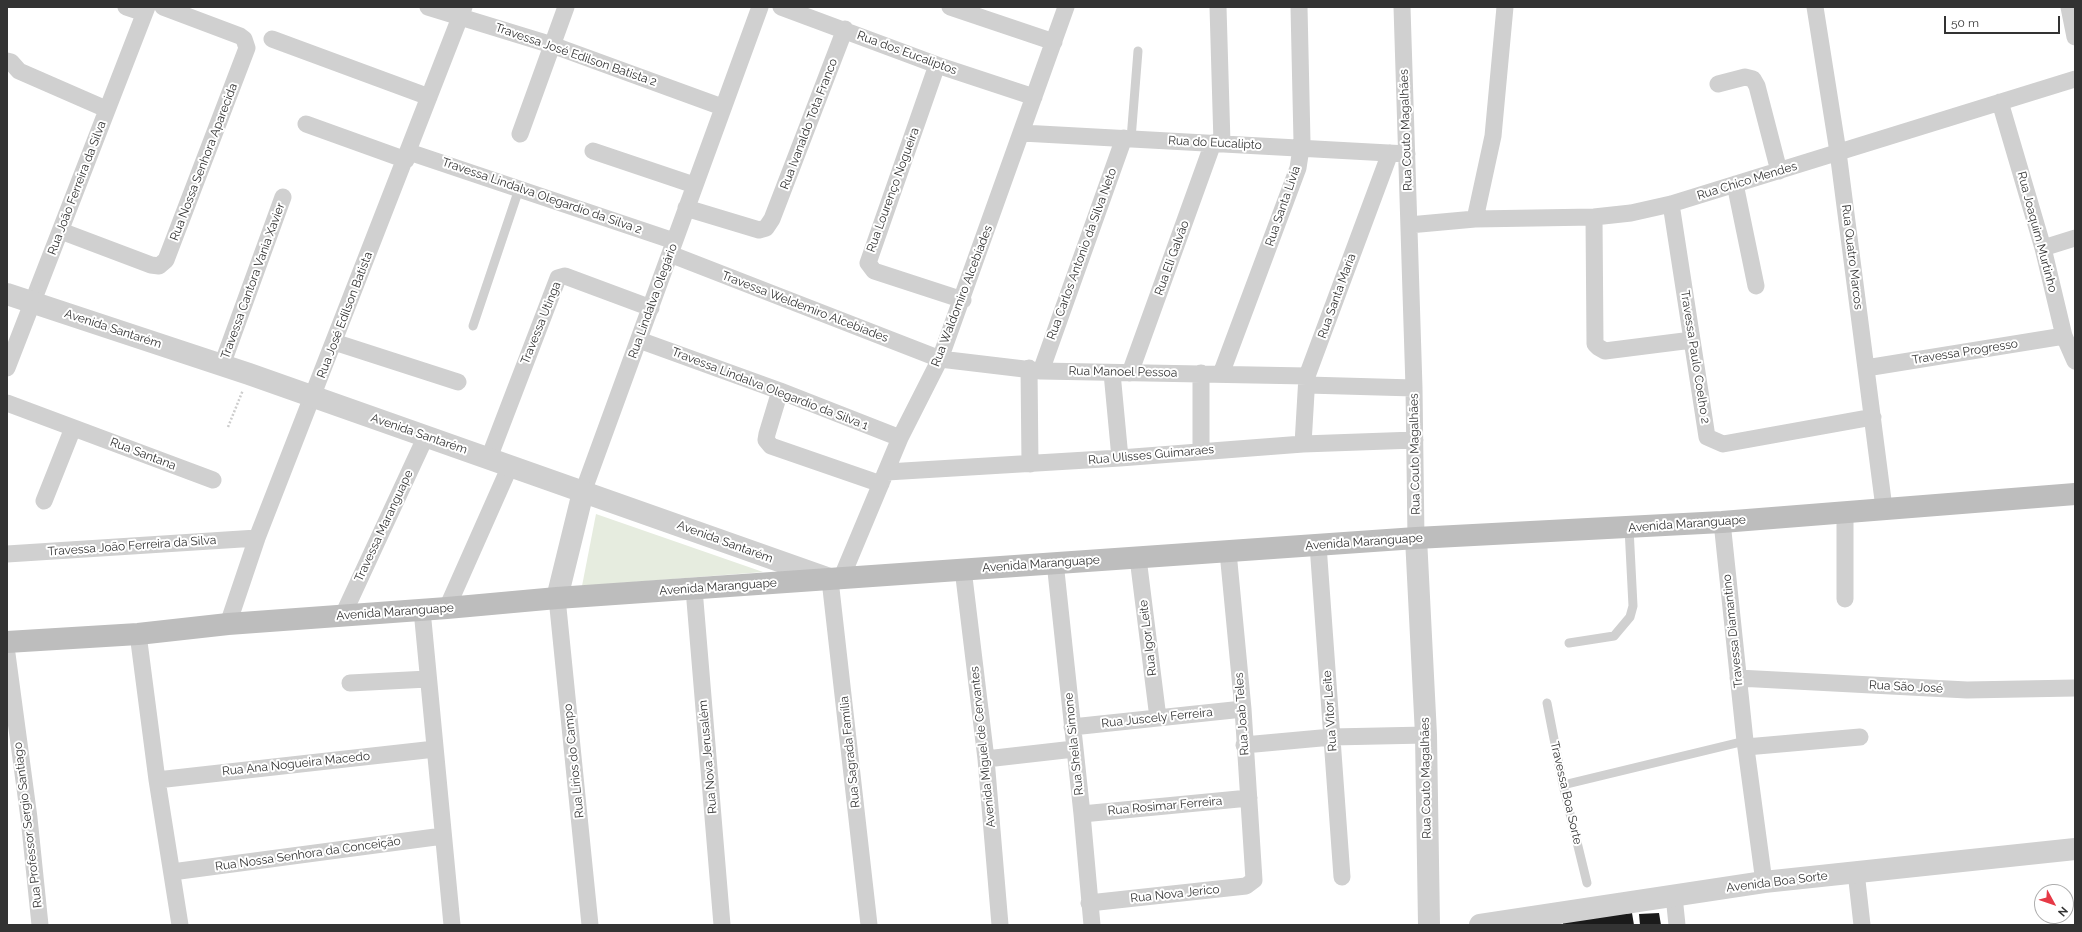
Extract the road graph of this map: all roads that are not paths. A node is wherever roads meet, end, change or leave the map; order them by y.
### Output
1 (126, 7) edge
2 (163, 7) edge
3 (428, 7) edge
4 (566, 7) edge
5 (760, 7) edge
6 (781, 7) edge
7 (950, 7) edge
8 (1066, 7) edge
9 (1218, 7) edge
10 (1300, 7) edge
11 (1402, 7) edge
12 (1505, 7) edge
13 (1815, 7) edge
14 (2069, 7) edge
15 (145, 10) edge
16 (462, 12) edge
17 (845, 29) junction
18 (2075, 37) edge
19 (272, 39) dead end
20 (1054, 42) junction
21 (552, 45) junction
22 (1138, 51) dead end
23 (7, 60) edge
24 (937, 65) junction
25 (2075, 79) edge
26 (1718, 84) dead end
27 (429, 97) junction
28 (1034, 97) junction
29 (2000, 102) junction
30 (722, 107) junction
31 (106, 109) junction
32 (306, 124) dead end
33 (1022, 133) junction
34 (520, 134) dead end
35 (1128, 138) junction
36 (1218, 143) junction
37 (1301, 148) junction
38 (594, 151) dead end
39 (1838, 152) junction
40 (1390, 153) junction
41 (1407, 154) junction
42 (407, 156) junction
43 (1779, 171) junction
44 (1735, 184) junction
45 (694, 185) junction
46 (519, 189) junction
47 (283, 197) dead end
48 (1671, 204) junction
49 (686, 208) junction
50 (1594, 217) junction
51 (1475, 219) junction
52 (1409, 226) junction
53 (61, 231) junction
54 (2075, 238) edge
55 (672, 248) junction
56 (2043, 248) junction
57 (1756, 286) dead end
58 (7, 294) edge
59 (963, 300) junction
60 (33, 303) junction
61 (651, 308) junction
62 (473, 326) dead end
63 (2064, 336) junction
64 (639, 340) junction
65 (1692, 340) junction
66 (334, 342) junction
67 (940, 359) junction
68 (2075, 361) edge
69 (222, 365) junction
70 (7, 368) edge
71 (1866, 368) junction
72 (1035, 370) junction
73 (1112, 373) junction
74 (1130, 373) junction
75 (1201, 373) junction
76 (1221, 374) junction
77 (1307, 380) junction
78 (458, 382) dead end
79 (1414, 388) junction
80 (780, 391) junction
81 (313, 398) junction
82 (7, 403) edge
83 (1873, 417) junction
84 (73, 428) junction
85 (426, 436) junction
86 (900, 438) junction
87 (1414, 440) junction
88 (1303, 444) junction
89 (1201, 451) junction
90 (489, 458) junction
91 (1120, 458) junction
92 (1030, 464) junction
93 (510, 466) junction
94 (884, 478) junction
95 (213, 480) dead end
96 (583, 492) junction
97 (2075, 494) edge
98 (44, 502) dead end
99 (1884, 508) junction
100 (1845, 511) junction
101 (1722, 522) junction
102 (1629, 528) junction
103 (257, 538) junction
104 (1416, 538) junction
105 (1318, 545) junction
106 (1228, 552) junction
107 (7, 554) edge
108 (1138, 558) junction
109 (1054, 562) junction
110 (963, 570) junction
111 (836, 579) junction
112 (694, 589) junction
113 (557, 598) junction
114 (1845, 599) dead end
115 (448, 608) junction
116 (422, 610) junction
117 (343, 615) junction
118 (228, 624) junction
119 (138, 634) junction
120 (7, 642) edge
121 (1569, 643) dead end
122 (7, 654) edge
123 (1738, 678) junction
124 (428, 679) junction
125 (350, 683) dead end
126 (2075, 688) edge
127 (1547, 703) dead end
128 (1243, 709) junction
129 (1158, 718) junction
130 (1072, 727) junction
131 (1426, 735) junction
132 (1332, 737) junction
133 (1860, 737) dead end
134 (1745, 744) junction
135 (1244, 745) junction
136 (435, 748) junction
137 (1074, 749) junction
138 (986, 759) junction
139 (157, 780) junction
140 (1564, 785) junction
141 (1249, 798) junction
142 (1082, 814) junction
143 (442, 836) junction
144 (2075, 849) edge
145 (172, 872) junction
146 (1856, 872) junction
147 (1256, 876) joint
148 (1342, 877) dead end
149 (1764, 882) junction
150 (1587, 883) dead end
151 (1674, 896) junction
152 (1089, 903) junction
153 (40, 925) edge
154 (180, 925) edge
155 (452, 925) edge
156 (590, 925) edge
157 (722, 925) edge
158 (869, 925) edge
159 (1000, 925) edge
160 (1092, 925) edge
161 (1429, 925) edge
162 (1480, 925) edge
163 (1677, 925) edge
164 (1862, 925) edge

1 - 15 street
2 - 53 street, Rua Nossa Senhora Aparecida
3 - 16 street, Travessa José Edilson Batista 2
4 - 21 street
5 - 30 street, Rua Lindalva Olegário
6 - 17 street, Rua dos Eucaliptos
7 - 20 street
8 - 20 street, Rua Waldomiro Alcebíades
9 - 36 street, Rua Eli Galvão
10 - 37 street, Rua Santa Livia
11 - 41 street, Rua Couto Magalhães
12 - 51 street
13 - 39 street, Rua Quatro Marcos
14 - 18 street
15 - 31 street, Rua João Ferreira da Silva
16 - 21 street, Travessa José Edilson Batista 2
16 - 27 street, Rua José Edilson Batista
17 - 24 street, Rua dos Eucaliptos
17 - 49 street, Rua Ivanaldo Tota Franco
19 - 27 street
20 - 28 street, Rua Waldomiro Alcebíades
21 - 30 street, Travessa José Edilson Batista 2
21 - 34 street
22 - 35 lane
23 - 31 street
24 - 28 street, Rua dos Eucaliptos
24 - 59 street, Rua Lourenço Nogueira
25 - 29 street, Rua Chico Mendes
26 - 43 street
27 - 42 street, Rua José Edilson Batista
28 - 33 street, Rua Waldomiro Alcebíades
29 - 39 street, Rua Chico Mendes
29 - 56 street, Rua Joaquim Murtinho
30 - 45 street, Rua Lindalva Olegário
31 - 53 street, Rua João Ferreira da Silva
32 - 42 street, Travessa Lindalva Olegardio da Silva 2
33 - 35 street, Rua do Eucalipto
33 - 59 street, Rua Waldomiro Alcebíades
35 - 36 street, Rua do Eucalipto
35 - 72 street, Rua Carlos Antonio da Silva Neto
36 - 37 street, Rua do Eucalipto
36 - 74 street, Rua Eli Galvão
37 - 40 street, Rua do Eucalipto
37 - 76 street, Rua Santa Livia
38 - 45 street
39 - 43 street, Rua Chico Mendes
39 - 71 street, Rua Quatro Marcos
40 - 41 street, Rua do Eucalipto
40 - 77 street, Rua Santa Maria
41 - 52 street, Rua Couto Magalhães
42 - 46 street, Travessa Lindalva Olegardio da Silva 2
42 - 66 street, Rua José Edilson Batista
43 - 44 street, Rua Chico Mendes
44 - 48 street, Rua Chico Mendes
44 - 57 street
45 - 49 street, Rua Lindalva Olegário
46 - 55 street, Travessa Lindalva Olegardio da Silva 2
46 - 62 lane
47 - 69 street, Travessa Cantora Vania Xavier
48 - 50 street, Rua Chico Mendes
48 - 65 street, Travessa Paulo Coelho 2
49 - 55 street, Rua Lindalva Olegário
50 - 51 street, Rua Chico Mendes
50 - 65 street
51 - 52 street, Rua Chico Mendes
52 - 79 street, Rua Couto Magalhães
53 - 60 street, Rua João Ferreira da Silva
54 - 56 street
55 - 61 street, Rua Lindalva Olegário
55 - 67 street, Travessa Weldemiro Alcebiades
56 - 63 street, Rua Joaquim Murtinho
58 - 60 street, Avenida Santarém
59 - 67 street, Rua Waldomiro Alcebíades
60 - 69 street, Avenida Santarém
60 - 70 street, Rua João Ferreira da Silva
61 - 64 street, Rua Lindalva Olegário
61 - 90 street, Travessa Utinga
63 - 68 street, Rua Joaquim Murtinho
63 - 71 street, Travessa Progresso
64 - 80 street, Travessa Lindalva Olegardio da Silva 1
64 - 96 street, Rua Lindalva Olegário
65 - 83 street, Travessa Paulo Coelho 2
66 - 78 street
66 - 81 street, Rua José Edilson Batista
67 - 72 street, Rua Manoel Pessoa
67 - 86 street, Rua Waldomiro Alcebíades
69 - 81 street, Avenida Santarém
71 - 83 street, Rua Quatro Marcos
72 - 73 street, Rua Manoel Pessoa
72 - 92 street
73 - 74 street, Rua Manoel Pessoa
73 - 91 street
74 - 75 street, Rua Manoel Pessoa
75 - 76 street, Rua Manoel Pessoa
75 - 89 street
76 - 77 street, Rua Manoel Pessoa
77 - 79 street, Rua Manoel Pessoa
77 - 88 street, Rua Santa Maria
79 - 87 street, Rua Couto Magalhães
80 - 86 street, Travessa Lindalva Olegardio da Silva 1
80 - 94 street
81 - 85 street, Avenida Santarém
81 - 103 street, Rua José Edilson Batista
82 - 84 street, Rua Santana
83 - 99 street, Rua Quatro Marcos
84 - 95 street, Rua Santana
84 - 98 street
85 - 90 street, Avenida Santarém
85 - 117 street, Travessa Maranguape
86 - 94 street, Rua Waldomiro Alcebíades
87 - 88 street, Rua Ulisses Guimaraes
87 - 104 street, Rua Couto Magalhães
88 - 89 street, Rua Ulisses Guimaraes
89 - 91 street, Rua Ulisses Guimaraes
90 - 93 street, Avenida Santarém
91 - 92 street, Rua Ulisses Guimaraes
92 - 94 street, Rua Ulisses Guimaraes
93 - 96 street, Avenida Santarém
93 - 115 street
94 - 111 street, Rua Waldomiro Alcebíades
96 - 111 street, Avenida Santarém
96 - 113 street, Rua Lindalva Olegário
97 - 99 main road, Avenida Maranguape
99 - 100 main road, Avenida Maranguape
100 - 101 main road, Avenida Maranguape
100 - 114 street
101 - 102 main road, Avenida Maranguape
101 - 123 street, Travessa Diamantino
102 - 104 main road, Avenida Maranguape
102 - 121 lane
103 - 107 street, Travessa João Ferreira da Silva
103 - 118 street, Rua José Edilson Batista
104 - 105 main road, Avenida Maranguape
104 - 131 street, Rua Couto Magalhães
105 - 106 main road, Avenida Maranguape
105 - 132 street, Rua Vitor Leite
106 - 108 main road, Avenida Maranguape
106 - 128 street, Rua Joab Teles
108 - 109 main road, Avenida Maranguape
108 - 129 street, Rua Igor Leite
109 - 110 main road, Avenida Maranguape
109 - 130 street, Rua Sheila Simone
110 - 111 main road, Avenida Maranguape
110 - 138 street, Avenida Miguel de Cervantes
111 - 112 main road, Avenida Maranguape
111 - 158 street, Rua Sagrada Família
112 - 113 main road, Avenida Maranguape
112 - 157 street, Rua Nova Jerusalém
113 - 115 main road, Avenida Maranguape
113 - 156 street, Rua Lírios do Campo
115 - 116 main road, Avenida Maranguape
116 - 117 main road, Avenida Maranguape
116 - 124 street
117 - 118 main road, Avenida Maranguape
118 - 119 main road, Avenida Maranguape
119 - 120 main road, Avenida Maranguape
119 - 139 street
122 - 153 street, Rua Professor Sergio Santiago
123 - 126 street, Rua São José
123 - 134 street, Travessa Diamantino
124 - 125 street
124 - 136 street
127 - 140 lane, Travessa Boa Sorte
128 - 129 street, Rua Juscely Ferreira
128 - 135 street, Rua Joab Teles
129 - 130 street, Rua Juscely Ferreira
130 - 137 street, Rua Sheila Simone
131 - 132 street
131 - 161 street, Rua Couto Magalhães
132 - 135 street
132 - 148 street, Rua Vitor Leite
133 - 134 street
134 - 140 lane
134 - 149 street, Travessa Diamantino
135 - 141 street, Rua Joab Teles
136 - 139 street, Rua Ana Nogueira Macedo
136 - 143 street
137 - 138 street
137 - 142 street, Rua Sheila Simone
138 - 159 street, Avenida Miguel de Cervantes
139 - 145 street
140 - 150 lane, Travessa Boa Sorte
141 - 142 street, Rua Rosimar Ferreira
141 - 147 street, Rua Joab Teles
142 - 152 street, Rua Sheila Simone
143 - 145 street, Rua Nossa Senhora da Conceição
143 - 155 street
144 - 146 street, Avenida Boa Sorte
145 - 154 street
146 - 149 street, Avenida Boa Sorte
146 - 164 street
147 - 152 street, Rua Nova Jerico
149 - 151 street, Avenida Boa Sorte
151 - 162 street, Avenida Boa Sorte
151 - 163 street
152 - 160 street, Rua Sheila Simone

